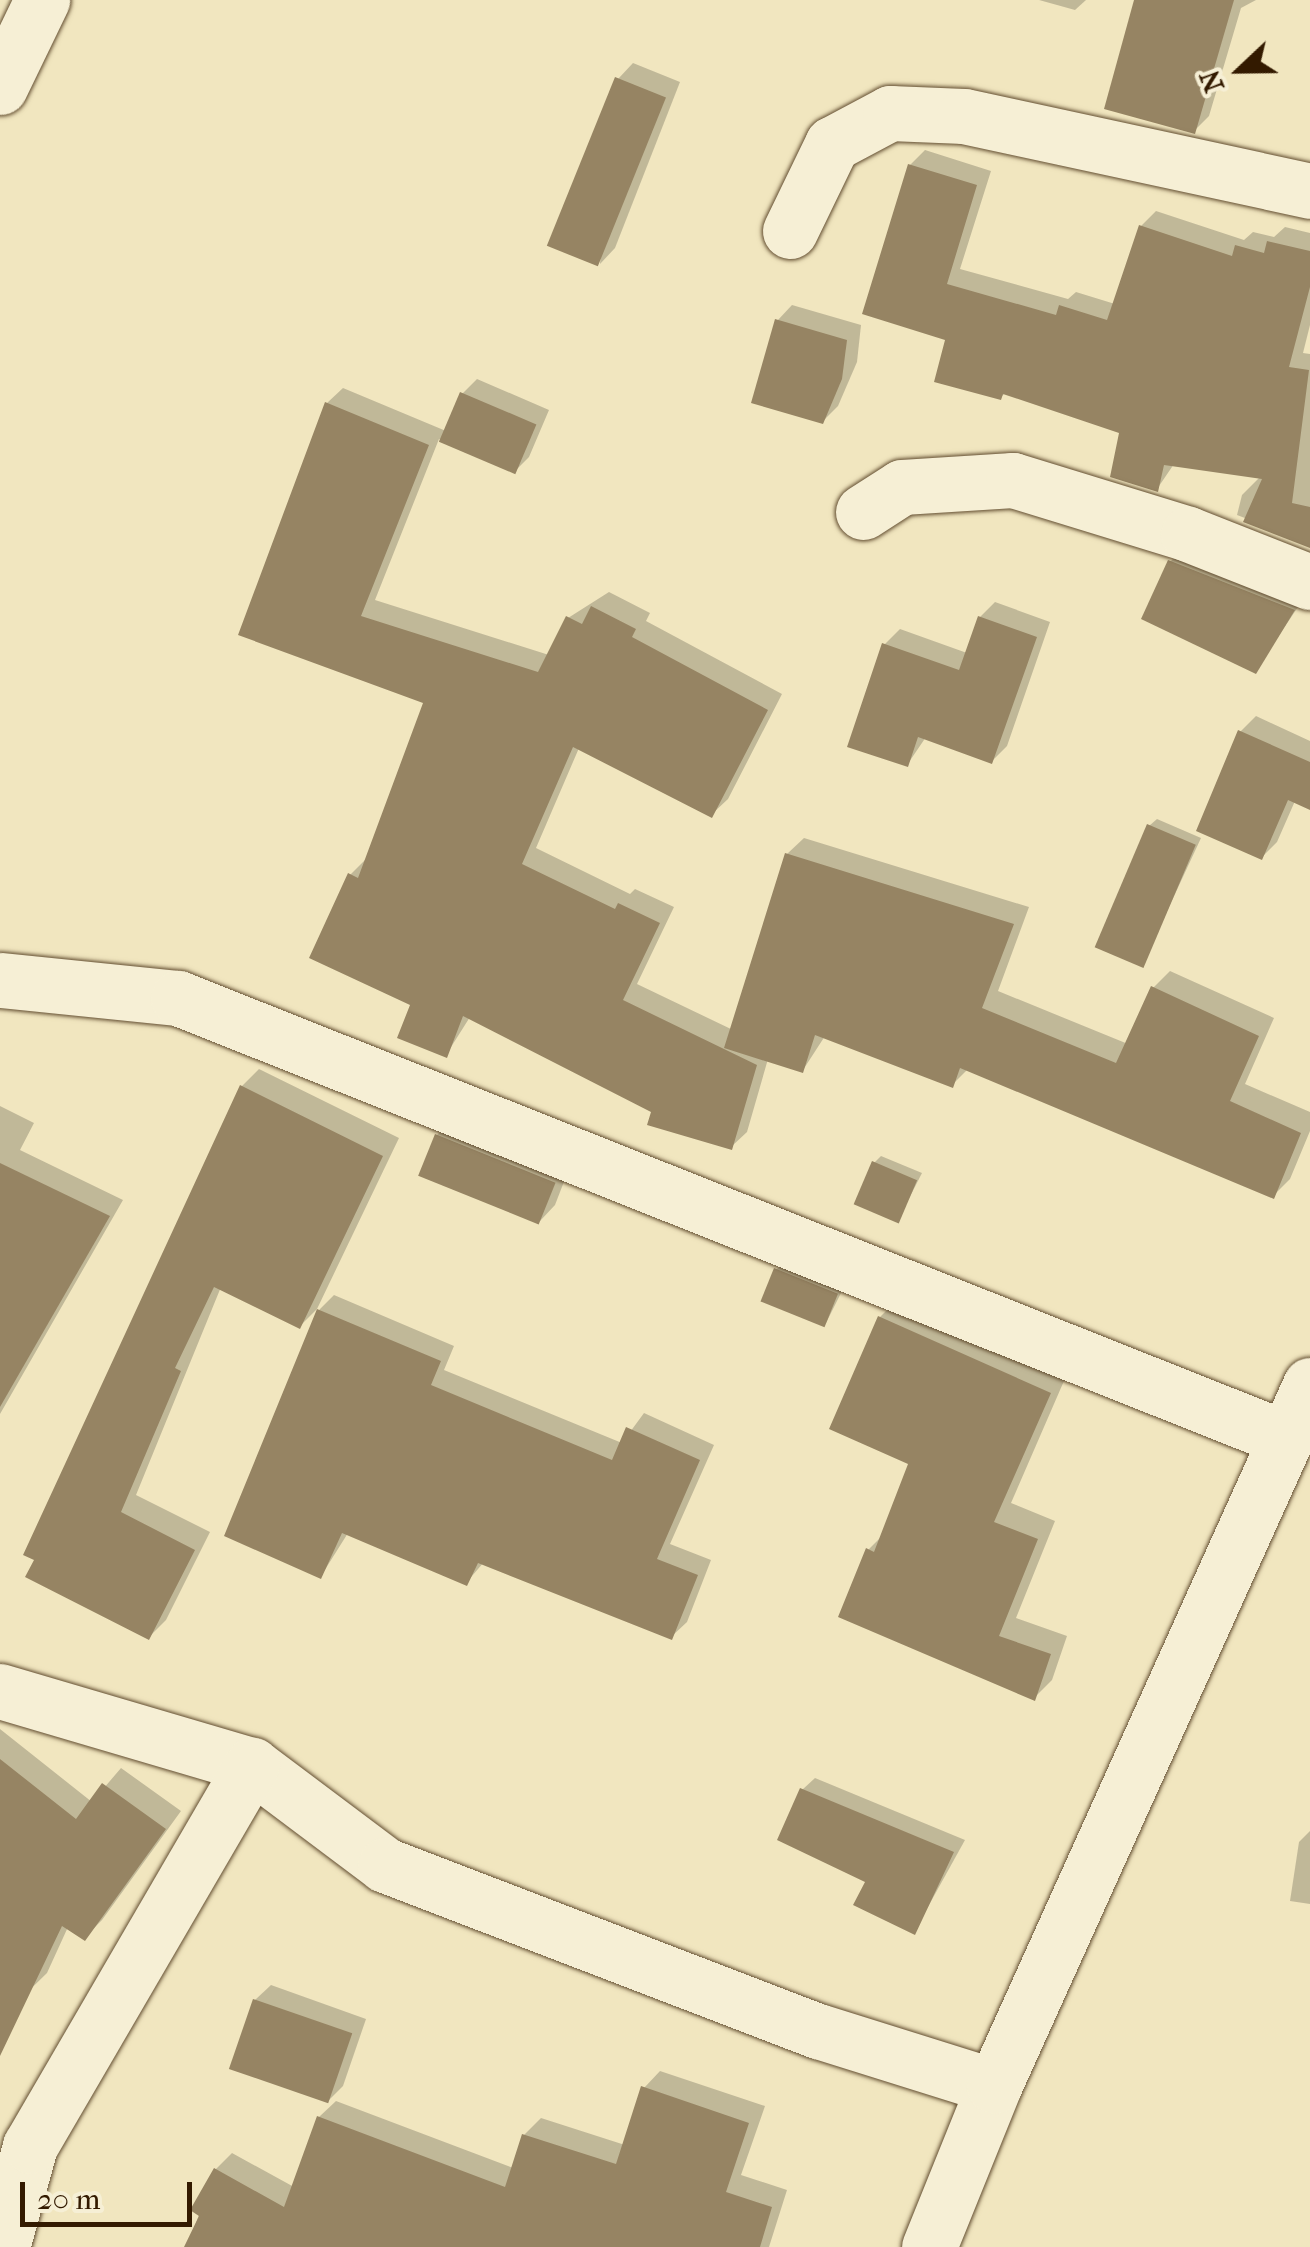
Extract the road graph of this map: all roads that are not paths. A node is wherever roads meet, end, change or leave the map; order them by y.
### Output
1 (42, 0) edge
2 (0, 87) edge
3 (1310, 191) edge
4 (790, 231) dead end
5 (863, 512) dead end
6 (1310, 582) edge
7 (0, 980) edge
8 (1310, 1386) edge
9 (1282, 1437) junction
10 (0, 1691) edge
11 (252, 1765) junction
12 (994, 2086) junction
13 (2, 2247) edge
14 (929, 2247) edge

1 - 2 street
3 - 4 street
5 - 6 street
7 - 9 street
8 - 9 street
9 - 12 street
10 - 11 street
11 - 12 street
11 - 13 street
12 - 14 street

